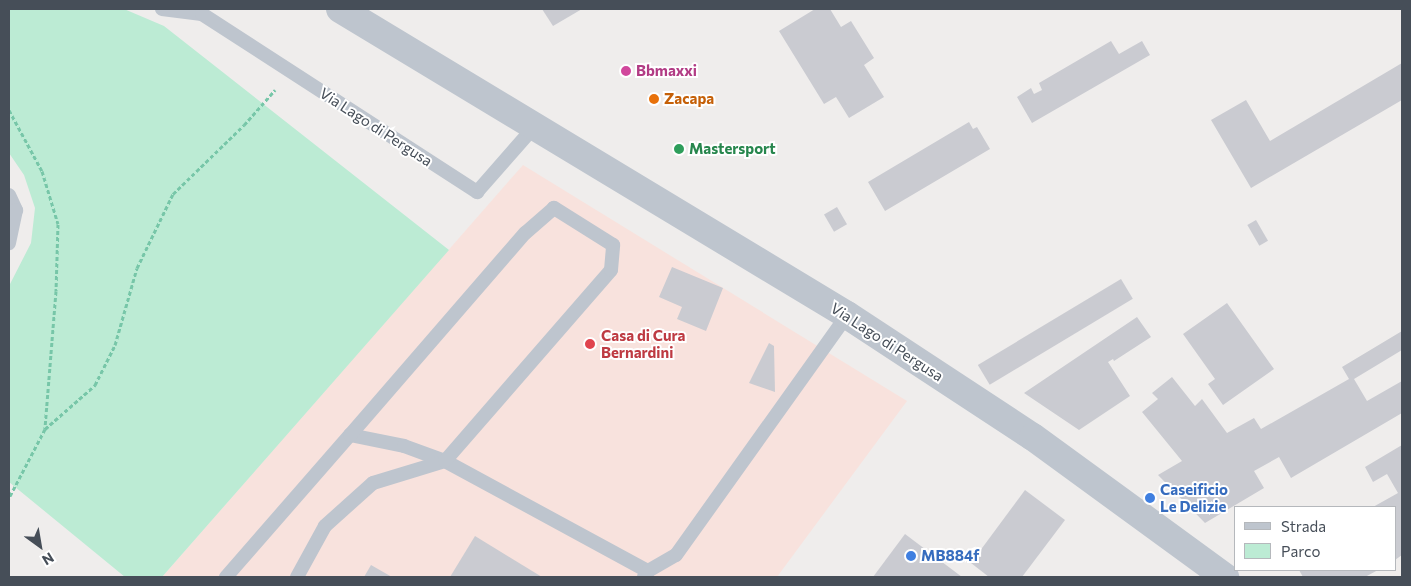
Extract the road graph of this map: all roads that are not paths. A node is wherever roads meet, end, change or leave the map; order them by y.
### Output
1 (162, 9) edge
2 (340, 9) edge
3 (203, 12) edge
4 (535, 126) junction
5 (9, 195) edge
6 (9, 244) edge
7 (847, 315) junction
8 (350, 435) junction
9 (445, 461) junction
10 (646, 574) edge
11 (226, 577) edge
12 (297, 577) edge
13 (1225, 577) edge

1 - 3 lane, Via Lago di Pergusa
2 - 4 street, Via Lago di Pergusa
3 - 4 lane, Via Lago di Pergusa
4 - 7 street, Via Lago di Pergusa
5 - 6 lane
7 - 10 lane
7 - 13 street, Via Lago di Pergusa
8 - 9 lane
8 - 9 lane
8 - 11 lane
9 - 10 lane
9 - 12 lane

